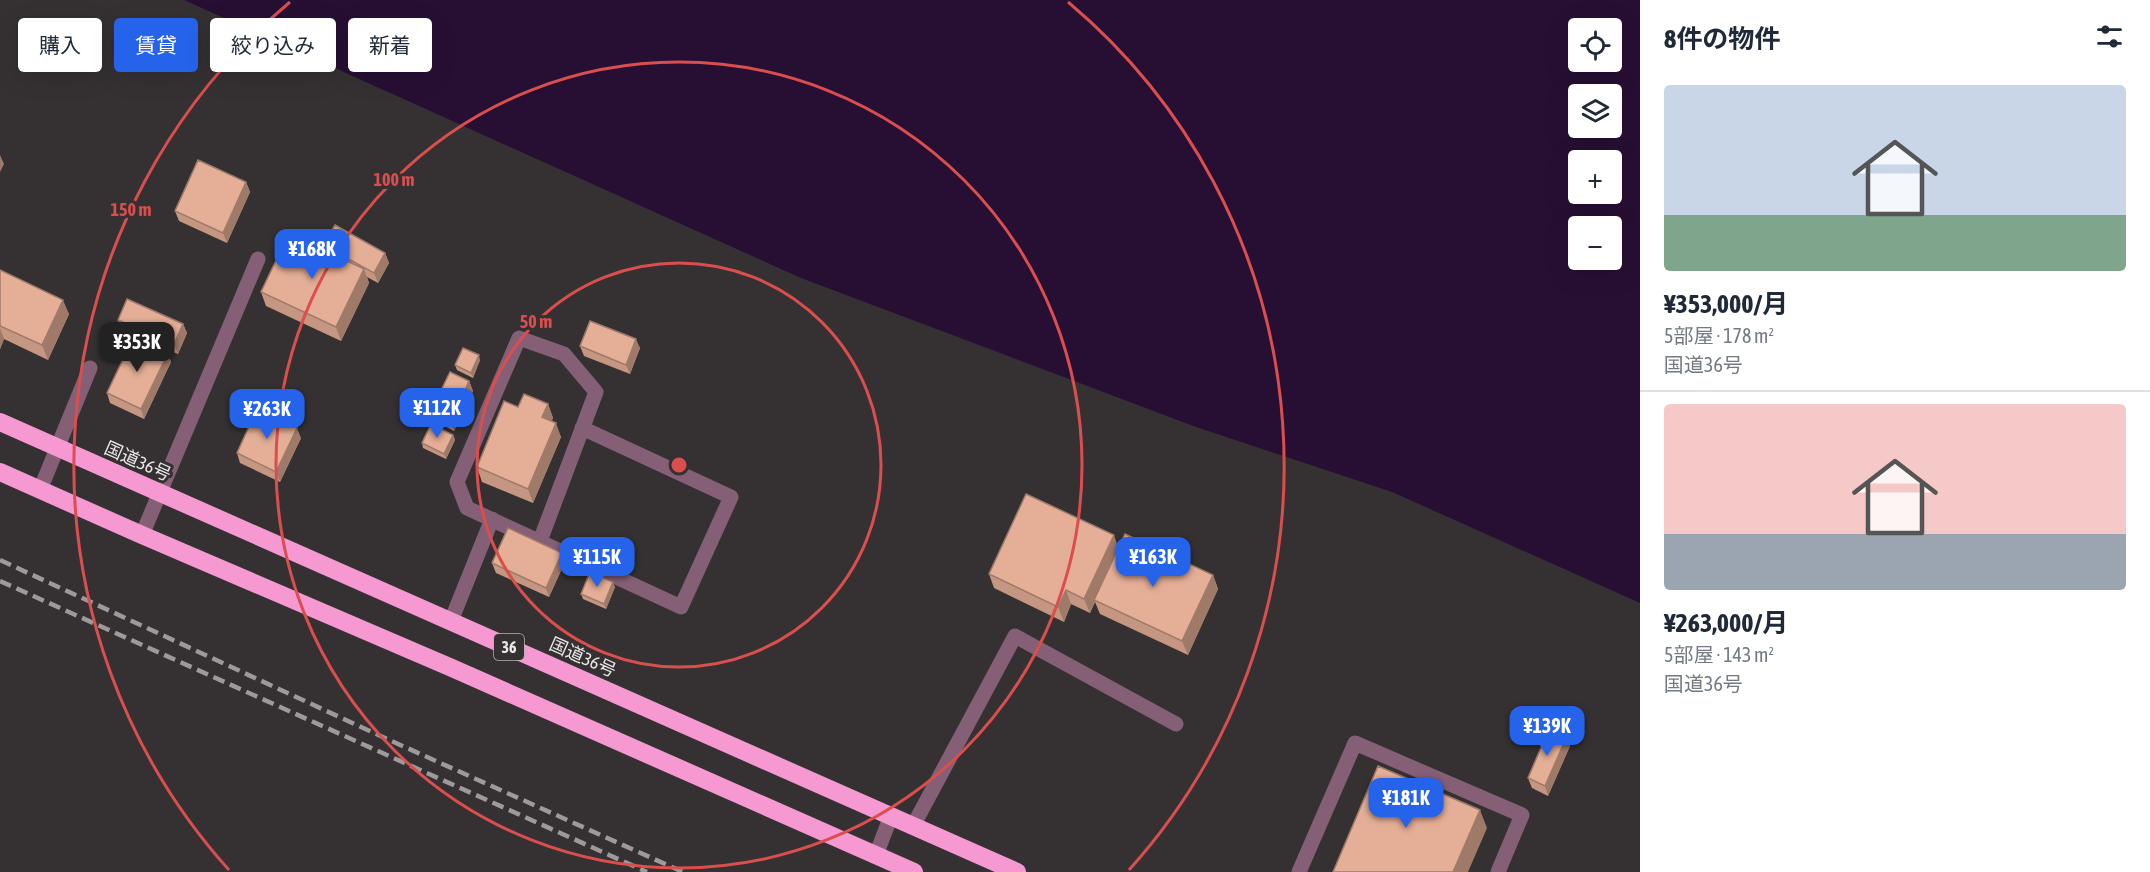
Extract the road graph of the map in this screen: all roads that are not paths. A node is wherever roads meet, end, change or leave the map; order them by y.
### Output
1 (258, 259) dead end
2 (90, 368) dead end
3 (0, 422) edge
4 (582, 428) junction
5 (58, 448) junction
6 (0, 472) edge
7 (40, 490) junction
8 (158, 493) junction
9 (492, 519) junction
10 (142, 535) junction
11 (540, 541) junction
12 (451, 621) junction
13 (1176, 724) dead end
14 (891, 816) junction
15 (913, 826) junction
16 (876, 855) junction
17 (914, 872) edge
18 (1017, 872) edge
19 (1299, 872) edge
20 (1498, 872) edge

1 - 8 lane
2 - 5 lane
3 - 5 highway, 国道36号 / 36
4 - 9 lane
4 - 11 lane
4 - 11 lane
5 - 7 lane
5 - 8 highway, 国道36号 / 36
6 - 7 highway, 36
7 - 10 highway, 36
8 - 10 lane
8 - 12 highway, 国道36号 / 36
9 - 11 lane
9 - 12 lane
10 - 16 highway, 36
12 - 14 highway, 国道36号 / 36
13 - 15 lane
14 - 15 highway, 国道36号 / 36
14 - 16 lane
15 - 18 highway, 国道36号 / 36
16 - 17 highway, 36
19 - 20 lane

